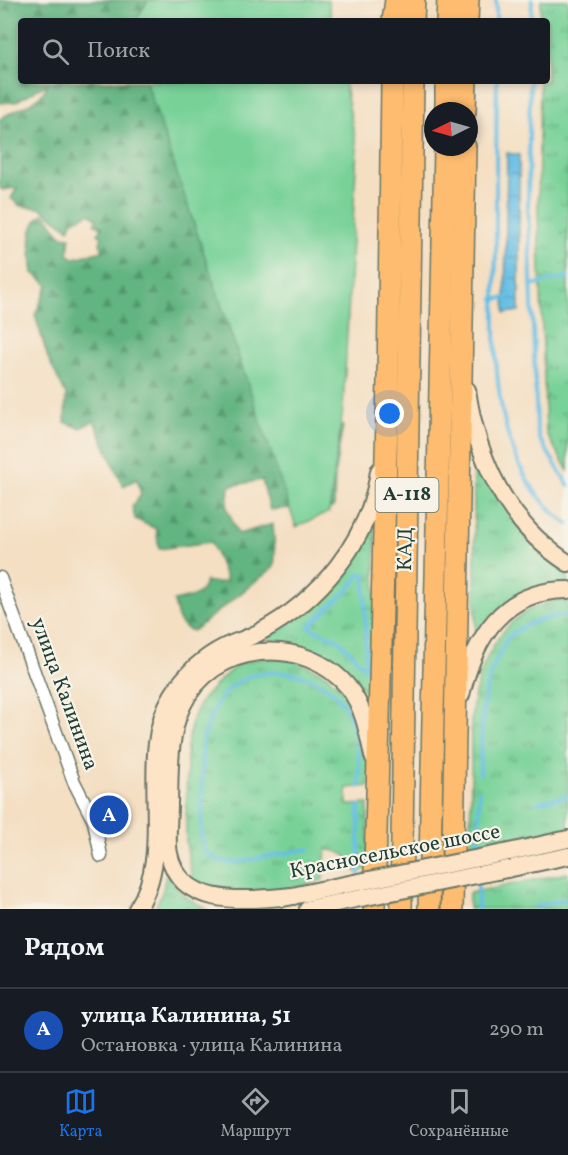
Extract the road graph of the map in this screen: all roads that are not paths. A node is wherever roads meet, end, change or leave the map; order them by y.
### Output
1 (394, 0) edge
2 (414, 0) edge
3 (448, 0) edge
4 (468, 0) edge
5 (393, 18) edge
6 (413, 18) edge
7 (447, 18) edge
8 (467, 18) edge
9 (392, 84) edge
10 (413, 84) edge
11 (446, 84) edge
12 (466, 84) edge
13 (446, 102) edge
14 (465, 102) edge
15 (445, 156) edge
16 (465, 156) edge
17 (460, 344) junction
18 (388, 380) junction
19 (568, 563) edge
20 (0, 578) edge
21 (568, 590) edge
22 (456, 720) junction
23 (377, 773) junction
24 (568, 838) edge
25 (101, 856) dead end
26 (568, 856) edge
27 (508, 860) junction
28 (568, 862) edge
29 (530, 864) junction
30 (293, 896) junction
31 (314, 908) edge
32 (137, 909) edge
33 (232, 909) edge
34 (374, 909) edge
35 (401, 909) edge
36 (429, 909) edge
37 (452, 909) edge

1 - 5 highway
2 - 6 highway
3 - 7 highway
4 - 8 highway
9 - 18 highway
10 - 35 highway, КАД / А-118
11 - 13 highway
12 - 14 highway
15 - 36 highway, КАД / А-118
16 - 17 highway
17 - 19 main road
17 - 22 highway
18 - 23 highway
18 - 32 main road
20 - 25 street, улица Калинина
21 - 22 main road
22 - 37 highway
23 - 30 main road
23 - 34 highway
24 - 27 main road, Красносельское шоссе
26 - 29 main road, Красносельское шоссе
27 - 29 main road, Красносельское шоссе
27 - 30 main road, Красносельское шоссе, bridge
27 - 31 main road, Красносельское шоссе, bridge
28 - 29 main road
30 - 33 main road, Красносельское шоссе

